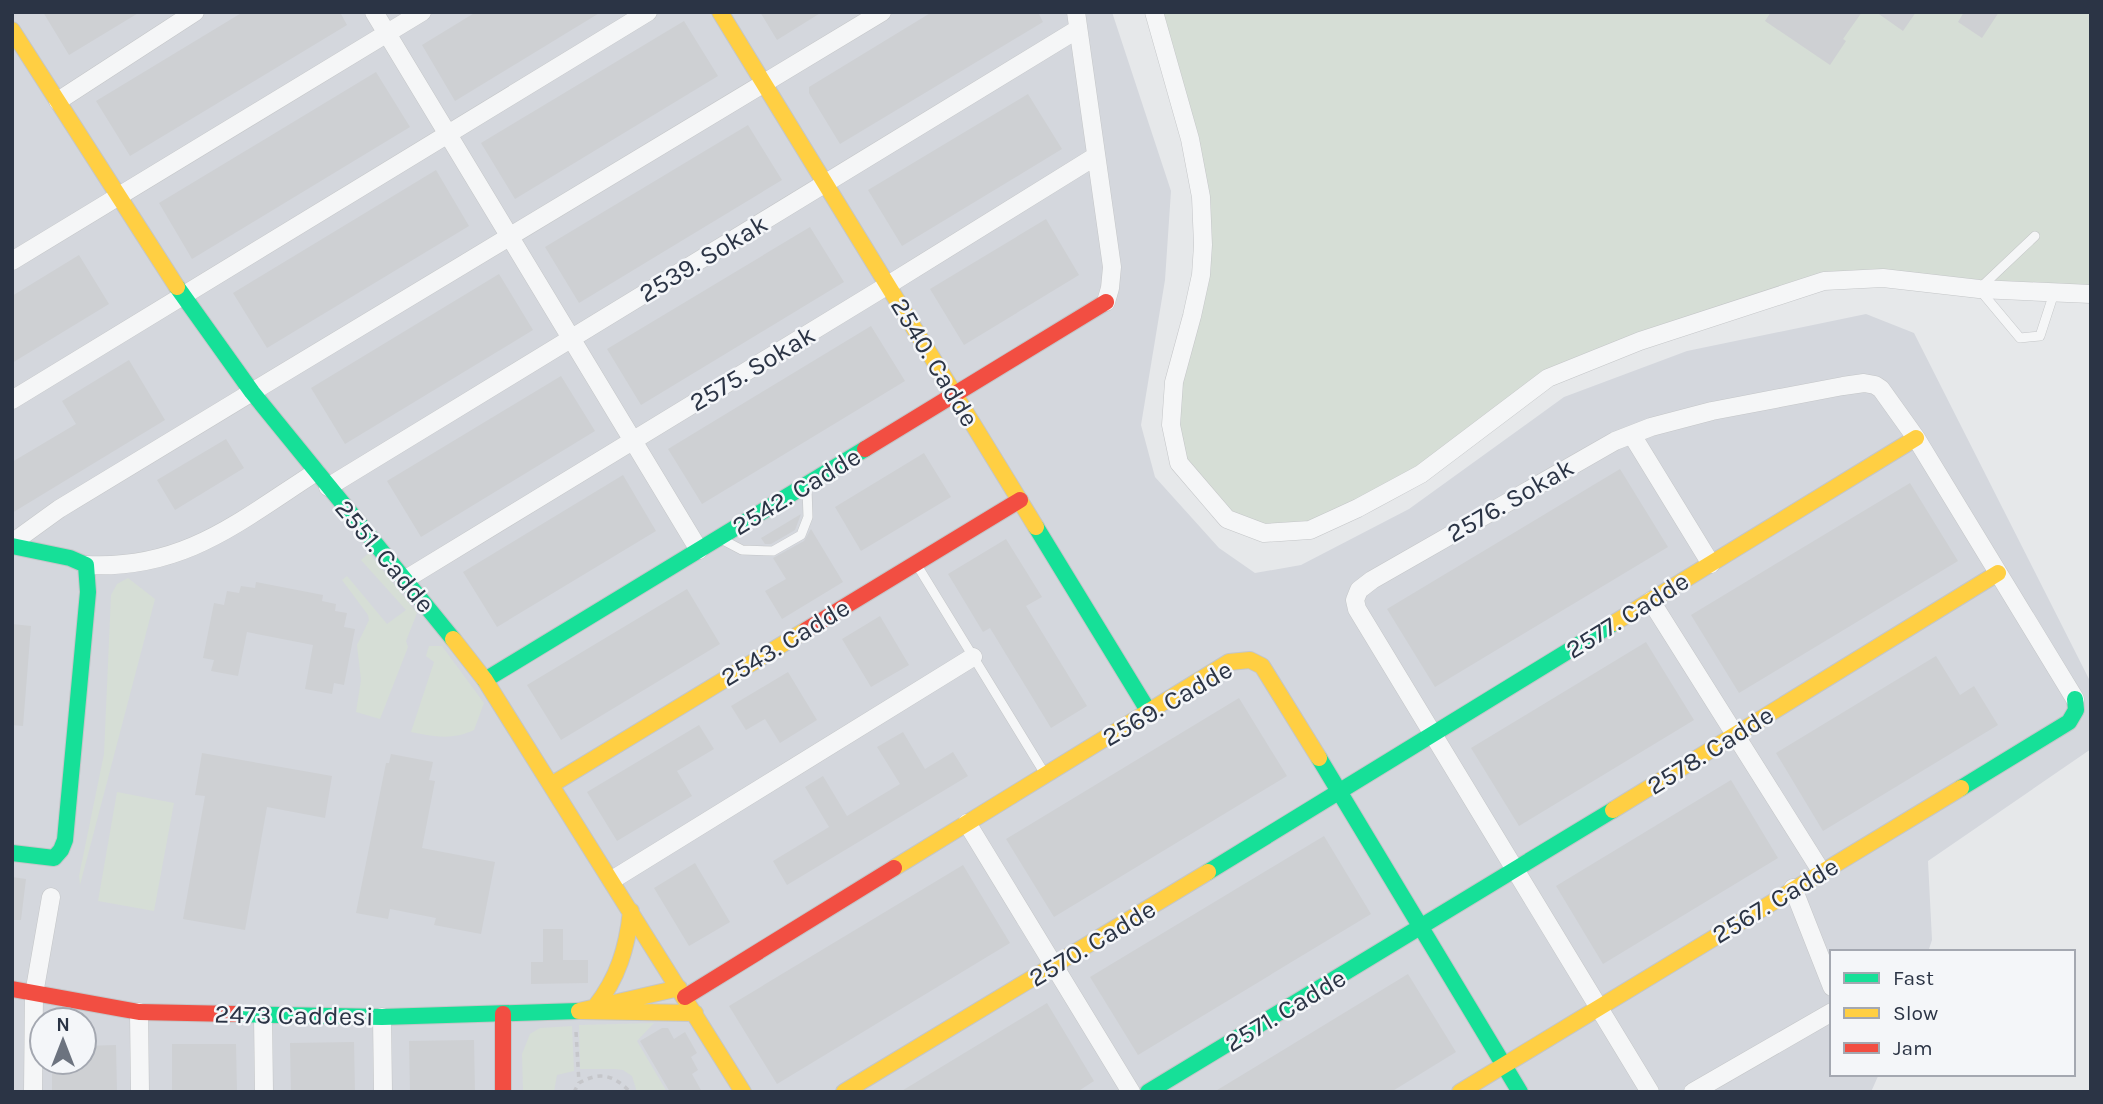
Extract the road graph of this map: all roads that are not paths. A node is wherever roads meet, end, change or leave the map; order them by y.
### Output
1 (195, 12) edge
2 (374, 12) edge
3 (422, 12) edge
4 (648, 12) edge
5 (720, 12) edge
6 (882, 12) edge
7 (1154, 12) edge
8 (1077, 20) edge
9 (12, 30) edge
10 (387, 34) junction
11 (765, 83) junction
12 (58, 101) junction
13 (448, 135) junction
14 (1096, 156) junction
15 (826, 183) junction
16 (118, 197) junction
17 (2035, 236) dead end
18 (509, 237) junction
19 (12, 248) edge
20 (32, 249) junction
21 (12, 261) edge
22 (888, 285) junction
23 (1979, 289) junction
24 (2054, 293) junction
25 (2091, 294) edge
26 (183, 296) junction
27 (1106, 302) joint
28 (571, 339) junction
29 (252, 392) junction
30 (955, 394) junction
31 (12, 400) edge
32 (1632, 435) junction
33 (1916, 438) junction
34 (633, 440) junction
35 (316, 472) junction
36 (807, 484) junction
37 (328, 486) junction
38 (1020, 500) junction
39 (718, 538) junction
40 (12, 545) edge
41 (699, 550) junction
42 (915, 562) junction
43 (1711, 564) junction
44 (86, 565) junction
45 (1998, 573) junction
46 (406, 579) junction
47 (1651, 600) junction
48 (974, 657) junction
49 (485, 680) junction
50 (2075, 699) joint
51 (1149, 712) junction
52 (1433, 734) junction
53 (1734, 735) junction
54 (1046, 775) junction
55 (551, 785) junction
56 (1339, 792) junction
57 (967, 823) junction
58 (12, 853) edge
59 (1516, 870) junction
60 (1821, 871) junction
61 (612, 880) junction
62 (1793, 888) junction
63 (51, 897) dead end
64 (631, 911) junction
65 (1422, 927) junction
66 (1055, 966) junction
67 (1830, 982) edge
68 (12, 989) edge
69 (34, 993) junction
70 (682, 993) junction
71 (1599, 1007) junction
72 (139, 1012) junction
73 (695, 1013) junction
74 (1830, 1013) edge
75 (503, 1014) junction
76 (583, 1014) junction
77 (263, 1015) junction
78 (382, 1017) junction
79 (1503, 1065) junction
80 (33, 1092) edge
81 (140, 1092) edge
82 (264, 1092) edge
83 (383, 1092) edge
84 (503, 1092) edge
85 (743, 1092) edge
86 (844, 1092) edge
87 (1131, 1092) edge
88 (1149, 1092) edge
89 (1460, 1092) edge
90 (1520, 1092) edge
91 (1650, 1092) edge
92 (1693, 1092) edge

1 - 12 street
2 - 10 street
3 - 10 street
4 - 13 street
5 - 11 street, 2540. Cadde
6 - 11 street
7 - 23 street
8 - 14 street
8 - 15 street, 2539. Sokak
9 - 12 street, 2551. Cadde
10 - 13 street
10 - 16 street
11 - 15 street, 2540. Cadde
11 - 18 street
12 - 16 street, 2551. Cadde
13 - 18 street
13 - 26 street
14 - 22 street, 2575. Sokak
14 - 27 street
15 - 22 street, 2540. Cadde
15 - 28 street, 2539. Sokak
16 - 20 street
16 - 26 street, 2551. Cadde
17 - 23 lane
18 - 28 street
18 - 29 street
19 - 20 street
20 - 21 street
22 - 30 street, 2540. Cadde
22 - 34 street, 2575. Sokak
23 - 24 street
23 - 24 lane
24 - 25 street
26 - 29 street, 2551. Cadde
26 - 31 street
27 - 30 street, 2542. Cadde
28 - 34 street
28 - 37 street, 2539. Sokak
29 - 35 street, 2551. Cadde
29 - 40 street
30 - 36 street, 2542. Cadde
30 - 38 street, 2540. Cadde
32 - 33 street, 2576. Sokak
32 - 43 street
32 - 52 street, 2576. Sokak
33 - 43 street, 2577. Cadde
33 - 45 street, 2576. Sokak
34 - 41 street
34 - 46 street, 2575. Sokak
35 - 37 street, 2551. Cadde
35 - 44 street
36 - 39 street, 2542. Cadde
36 - 39 lane
37 - 46 street, 2551. Cadde
38 - 42 street, 2543. Cadde
38 - 51 street, 2540. Cadde
39 - 41 street, 2542. Cadde
40 - 44 street
41 - 49 street, 2542. Cadde
42 - 48 lane
42 - 55 street, 2543. Cadde
43 - 47 street, 2577. Cadde
44 - 58 street
45 - 50 street, 2576. Sokak
45 - 53 street, 2578. Cadde
46 - 49 street, 2551. Cadde
47 - 52 street, 2577. Cadde
47 - 53 street
48 - 54 lane
48 - 61 street
49 - 55 street, 2551. Cadde
50 - 60 street, 2567. Cadde
51 - 54 street, 2569. Cadde
51 - 56 street, 2569. Cadde
52 - 56 street, 2577. Cadde
52 - 59 street, 2576. Sokak
53 - 59 street, 2578. Cadde
53 - 60 street
54 - 57 street, 2569. Cadde
55 - 61 street, 2551. Cadde
56 - 65 street, 2569. Cadde
56 - 66 street, 2570. Cadde
57 - 66 street
57 - 70 street, 2569. Cadde
59 - 65 street, 2578. Cadde
59 - 71 street, 2576. Sokak
60 - 62 street, 2567. Cadde
61 - 64 street, 2551. Cadde
62 - 67 street
62 - 71 street, 2567. Cadde
63 - 69 street
64 - 70 street, 2551. Cadde
64 - 76 street
65 - 79 street, 2569. Cadde
65 - 88 street, 2571. Cadde
66 - 86 street, 2570. Cadde
66 - 87 street
68 - 69 street, 2473 Caddesi
69 - 72 street, 2473 Caddesi
69 - 80 street
70 - 73 street, 2551. Cadde
70 - 76 street, 2569. Cadde
71 - 79 street, 2567. Cadde
71 - 91 street, 2576. Sokak
72 - 77 street, 2473 Caddesi
72 - 81 street
73 - 76 street
73 - 85 street, 2551. Cadde
74 - 92 street
75 - 76 street, 2473 Caddesi
75 - 78 street, 2473 Caddesi
75 - 84 street
77 - 78 street, 2473 Caddesi
77 - 82 street
78 - 83 street
79 - 89 street, 2567. Cadde
79 - 90 street, 2569. Cadde

